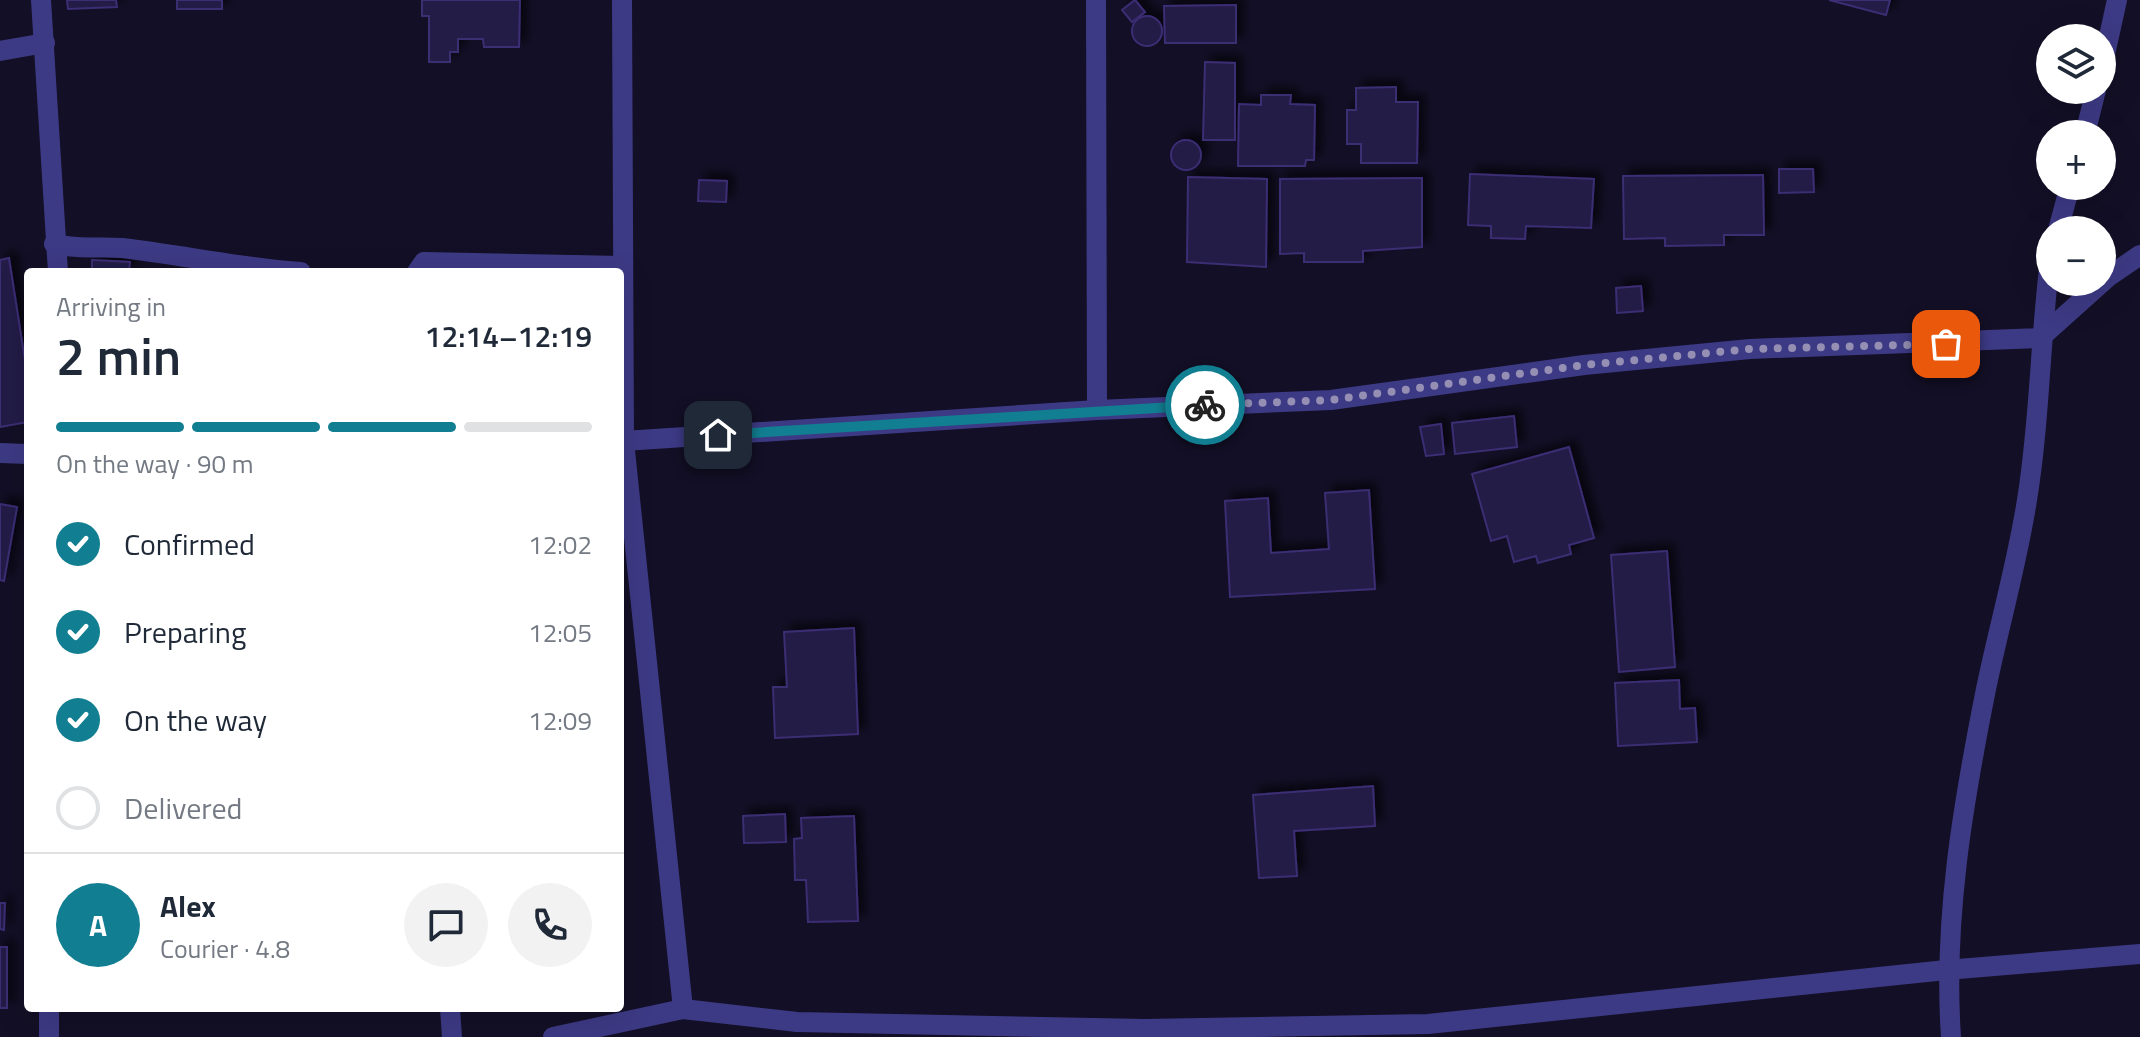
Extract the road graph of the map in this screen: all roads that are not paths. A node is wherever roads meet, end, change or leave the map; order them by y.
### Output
1 (41, 0) edge
2 (622, 0) edge
3 (1096, 0) edge
4 (2117, 0) edge
5 (2112, 24) edge
6 (45, 43) junction
7 (0, 51) edge
8 (54, 244) junction
9 (2140, 255) edge
10 (622, 266) joint
11 (57, 268) edge
12 (246, 268) edge
13 (420, 268) edge
14 (2045, 296) edge
15 (2040, 338) junction
16 (1097, 410) junction
17 (624, 441) joint
18 (0, 453) edge
19 (24, 454) edge
20 (2140, 954) edge
21 (1946, 970) junction
22 (683, 1009) junction
23 (49, 1012) edge
24 (450, 1012) edge
25 (947, 1031) edge
26 (49, 1037) edge
27 (452, 1037) edge
28 (553, 1037) edge
29 (1951, 1037) edge

1 - 6 street
2 - 10 street
3 - 16 street
4 - 5 street
6 - 7 street
6 - 8 street
8 - 11 street
8 - 12 street
9 - 15 street
10 - 13 street
14 - 15 street
15 - 16 street
15 - 21 street
16 - 17 street
17 - 22 street
18 - 19 street
20 - 21 street
21 - 25 street
21 - 29 street
22 - 25 street
22 - 28 street
23 - 26 street
24 - 27 street

